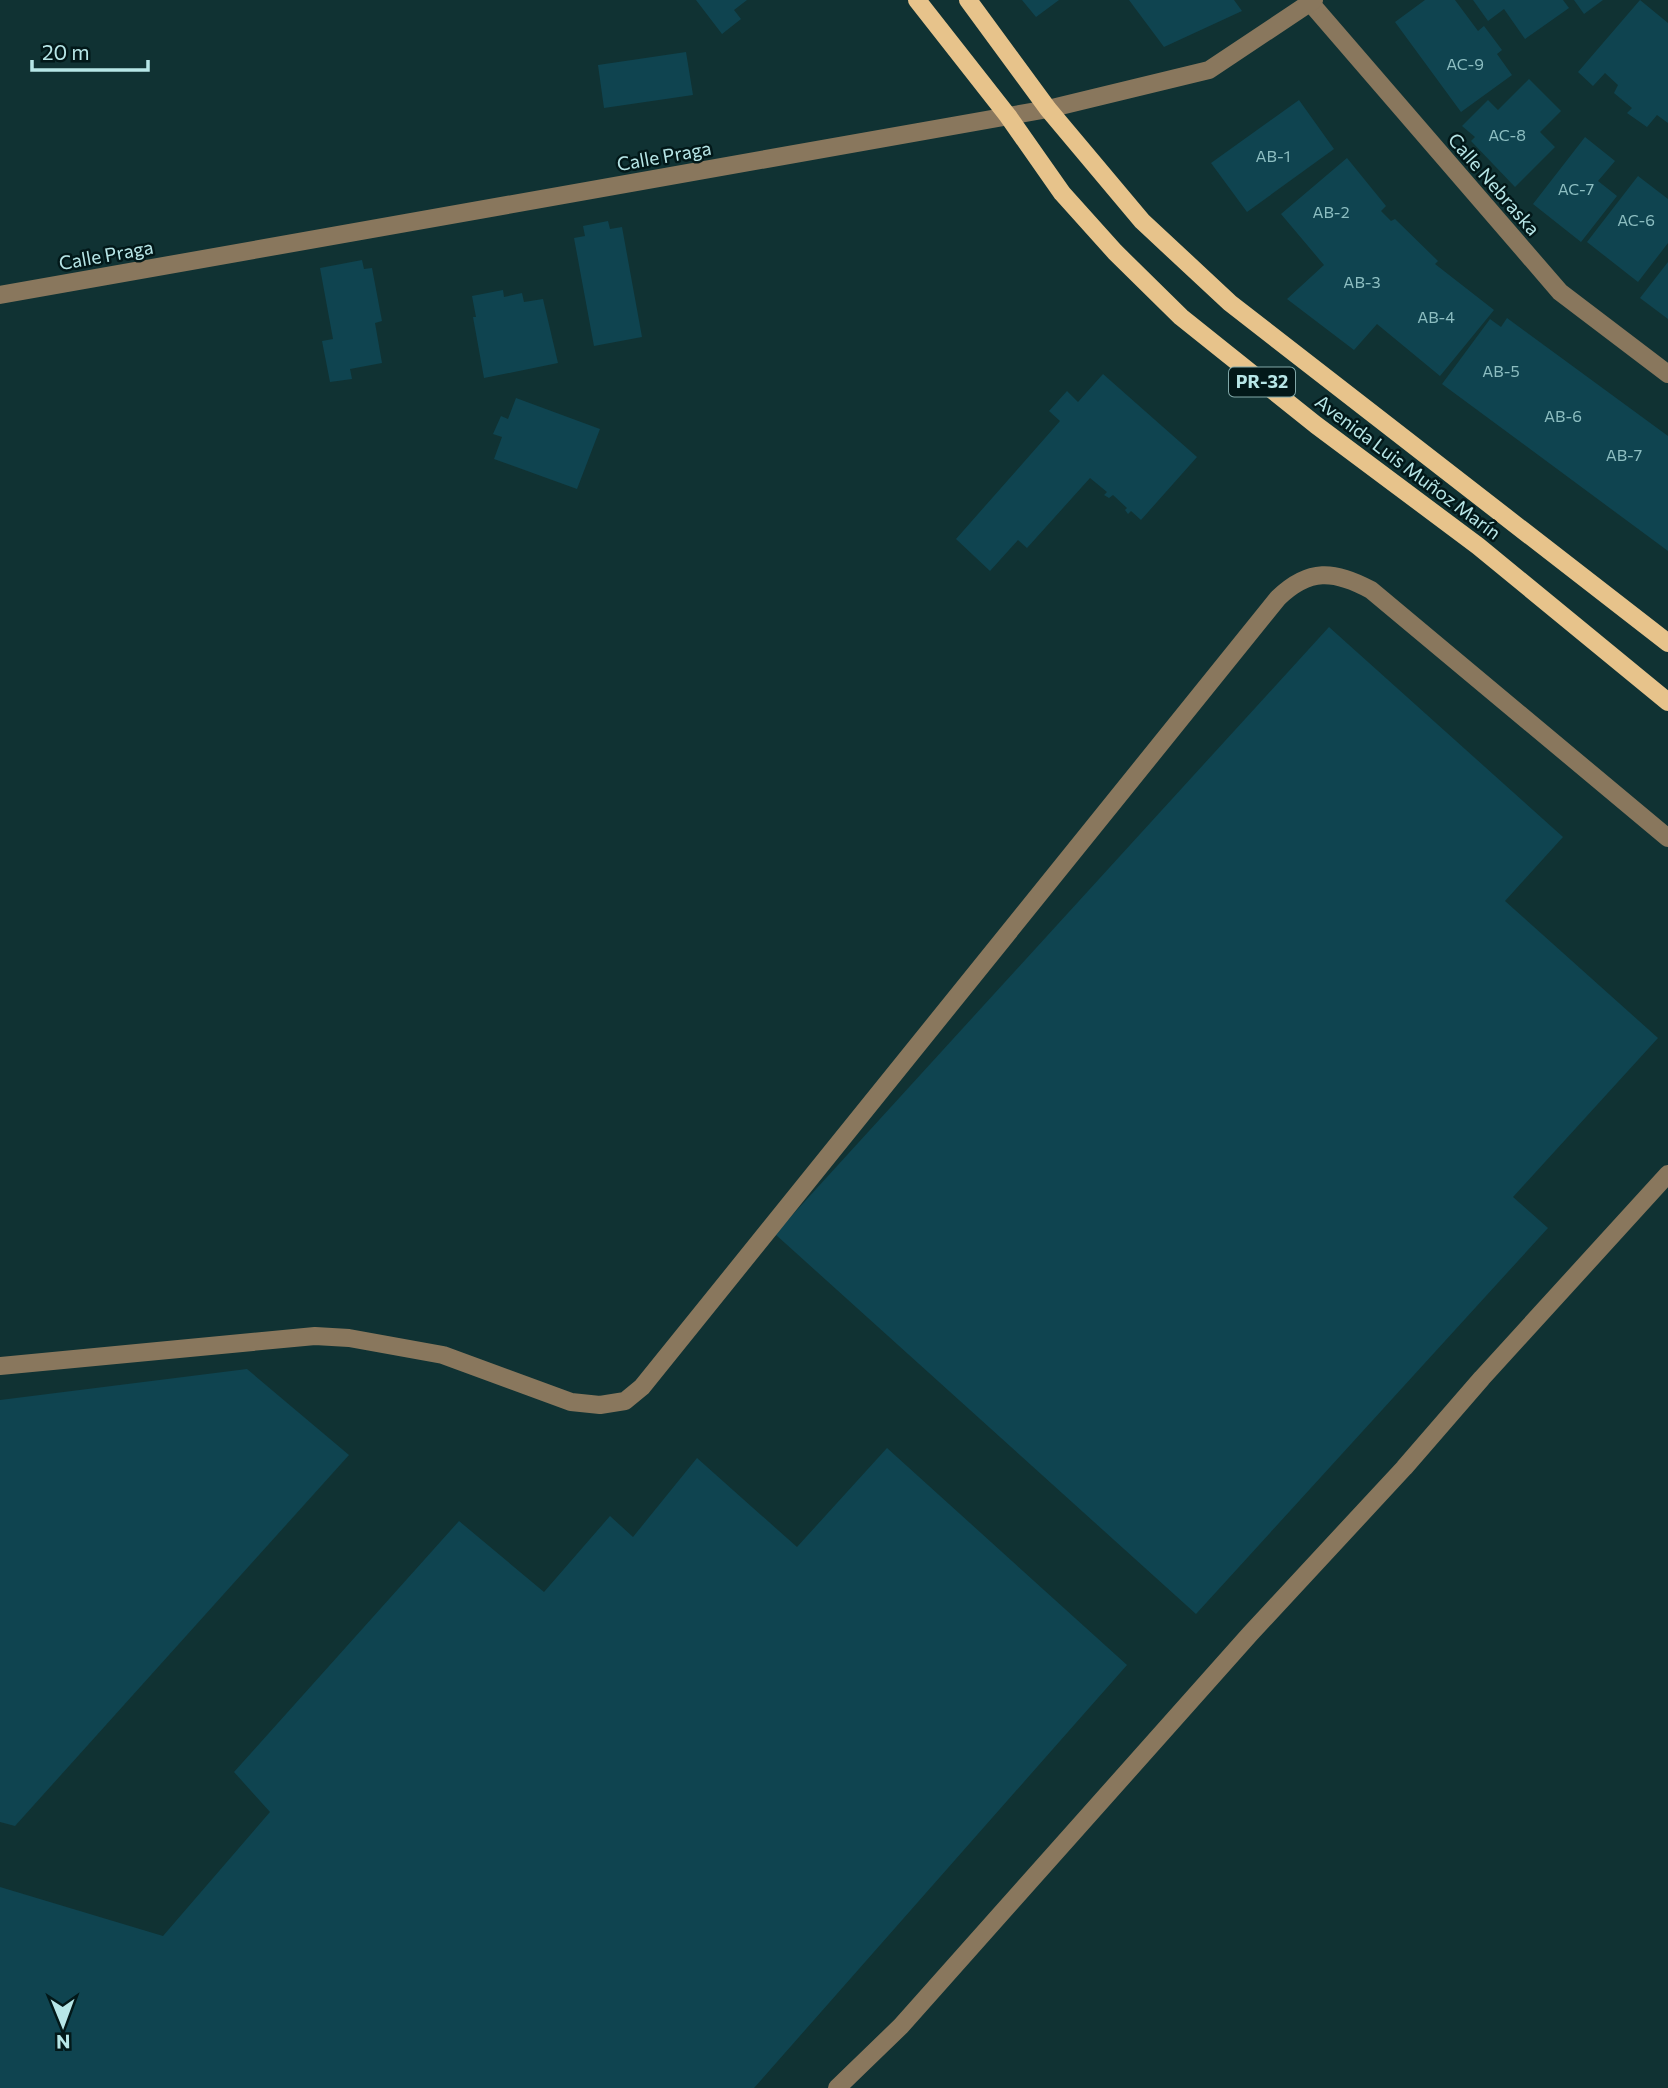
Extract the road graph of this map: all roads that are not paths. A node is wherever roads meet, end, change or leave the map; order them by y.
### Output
1 (917, 0) edge
2 (968, 0) edge
3 (1311, 1) edge
4 (1048, 109) junction
5 (1008, 116) junction
6 (0, 295) edge
7 (1668, 374) edge
8 (1668, 643) edge
9 (1668, 702) edge
10 (1668, 838) edge
11 (1668, 1174) edge
12 (0, 1366) edge
13 (837, 2088) edge

1 - 5 main road, Avenida Luis Muñoz Marín / PR-32
2 - 4 main road, Avenida Luis Muñoz Marín / PR-32
3 - 4 street, Calle Praga
3 - 7 street, Calle Nebraska
4 - 5 street, Calle Praga
4 - 8 main road, Avenida Luis Muñoz Marín / PR-32
5 - 6 street, Calle Praga
5 - 9 main road, Avenida Luis Muñoz Marín / PR-32
10 - 12 street
11 - 13 street

